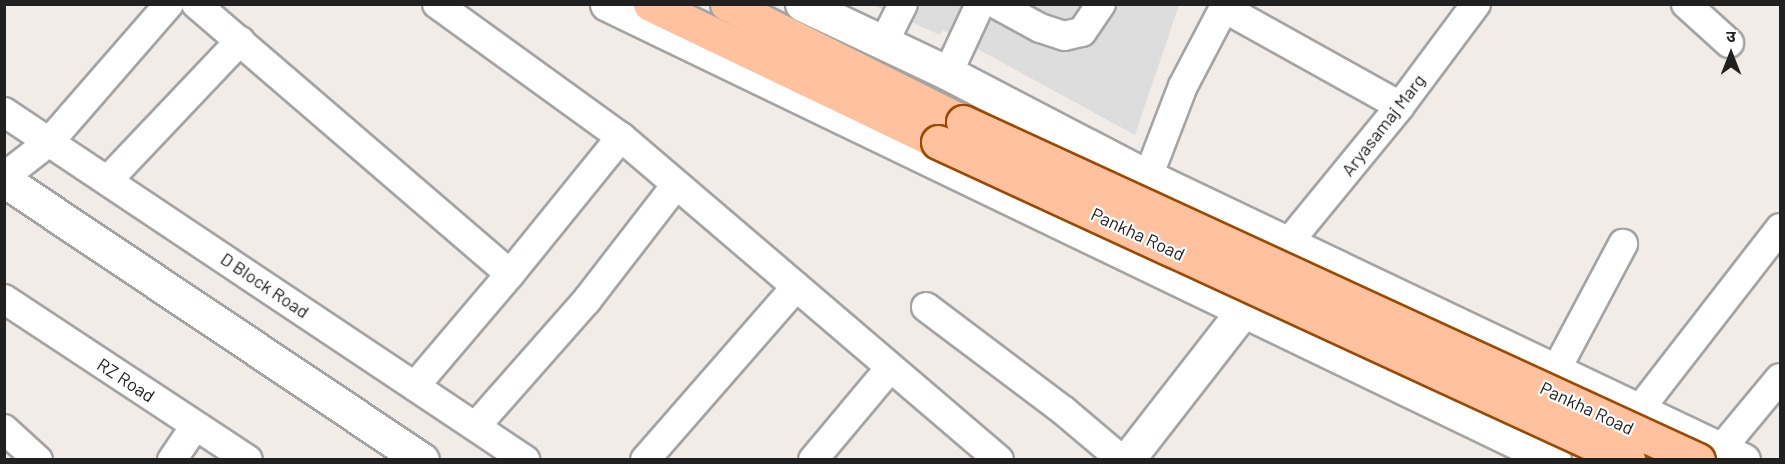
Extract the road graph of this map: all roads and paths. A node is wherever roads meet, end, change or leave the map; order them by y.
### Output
1 (169, 4) edge
2 (196, 4) edge
3 (437, 4) edge
4 (607, 4) edge
5 (650, 4) edge
6 (727, 4) edge
7 (802, 4) edge
8 (903, 4) edge
9 (980, 4) edge
10 (996, 4) edge
11 (1101, 4) edge
12 (1476, 4) edge
13 (1686, 4) edge
14 (240, 41) junction
15 (884, 42) junction
16 (1729, 43) dead end
17 (948, 73) junction
18 (1400, 106) junction
19 (4, 112) edge
20 (621, 137) junction
21 (50, 141) junction
22 (1149, 177) junction
23 (4, 178) edge
24 (108, 180) junction
25 (676, 185) junction
26 (1780, 228) edge
27 (1623, 244) dead end
28 (1291, 245) junction
29 (510, 274) junction
30 (796, 287) junction
31 (4, 299) edge
32 (926, 307) dead end
33 (1245, 309) junction
34 (890, 368) junction
35 (1556, 370) junction
36 (1780, 378) edge
37 (415, 386) junction
38 (1639, 410) junction
39 (195, 426) junction
40 (476, 426) junction
41 (4, 429) edge
42 (1537, 456) edge
43 (1721, 456) edge
44 (38, 459) edge
45 (172, 459) edge
46 (248, 459) edge
47 (422, 459) edge
48 (525, 459) edge
49 (645, 459) edge
50 (813, 459) edge
51 (999, 459) edge
52 (1122, 459) edge
53 (1127, 459) edge
54 (1628, 459) edge

1 - 21 street
2 - 14 street
3 - 20 street
4 - 33 street
5 - 54 main road, Pankha Road, bridge
6 - 43 main road, Pankha Road, bridge
7 - 15 street
8 - 15 street
9 - 17 street
10 - 11 street
12 - 18 street, Aryasamaj Marg
13 - 16 street
14 - 24 street
14 - 29 street
15 - 17 street
17 - 22 street
18 - 22 street
18 - 28 street, Aryasamaj Marg
19 - 21 street, D Block Road
20 - 25 street
20 - 29 street
21 - 23 street
21 - 24 street, D Block Road
22 - 28 street
23 - 47 street
24 - 37 street, D Block Road
25 - 30 street
25 - 40 street
26 - 38 street
27 - 35 street
28 - 33 street
28 - 35 street
29 - 37 street
30 - 34 street
30 - 49 street
31 - 39 street, RZ Road
32 - 52 street
33 - 42 street
33 - 53 street
34 - 50 street
34 - 51 street
35 - 38 street
36 - 43 street
37 - 40 street, D Block Road
38 - 43 street
39 - 45 street
39 - 46 street, RZ Road
40 - 48 street, D Block Road
41 - 44 street

